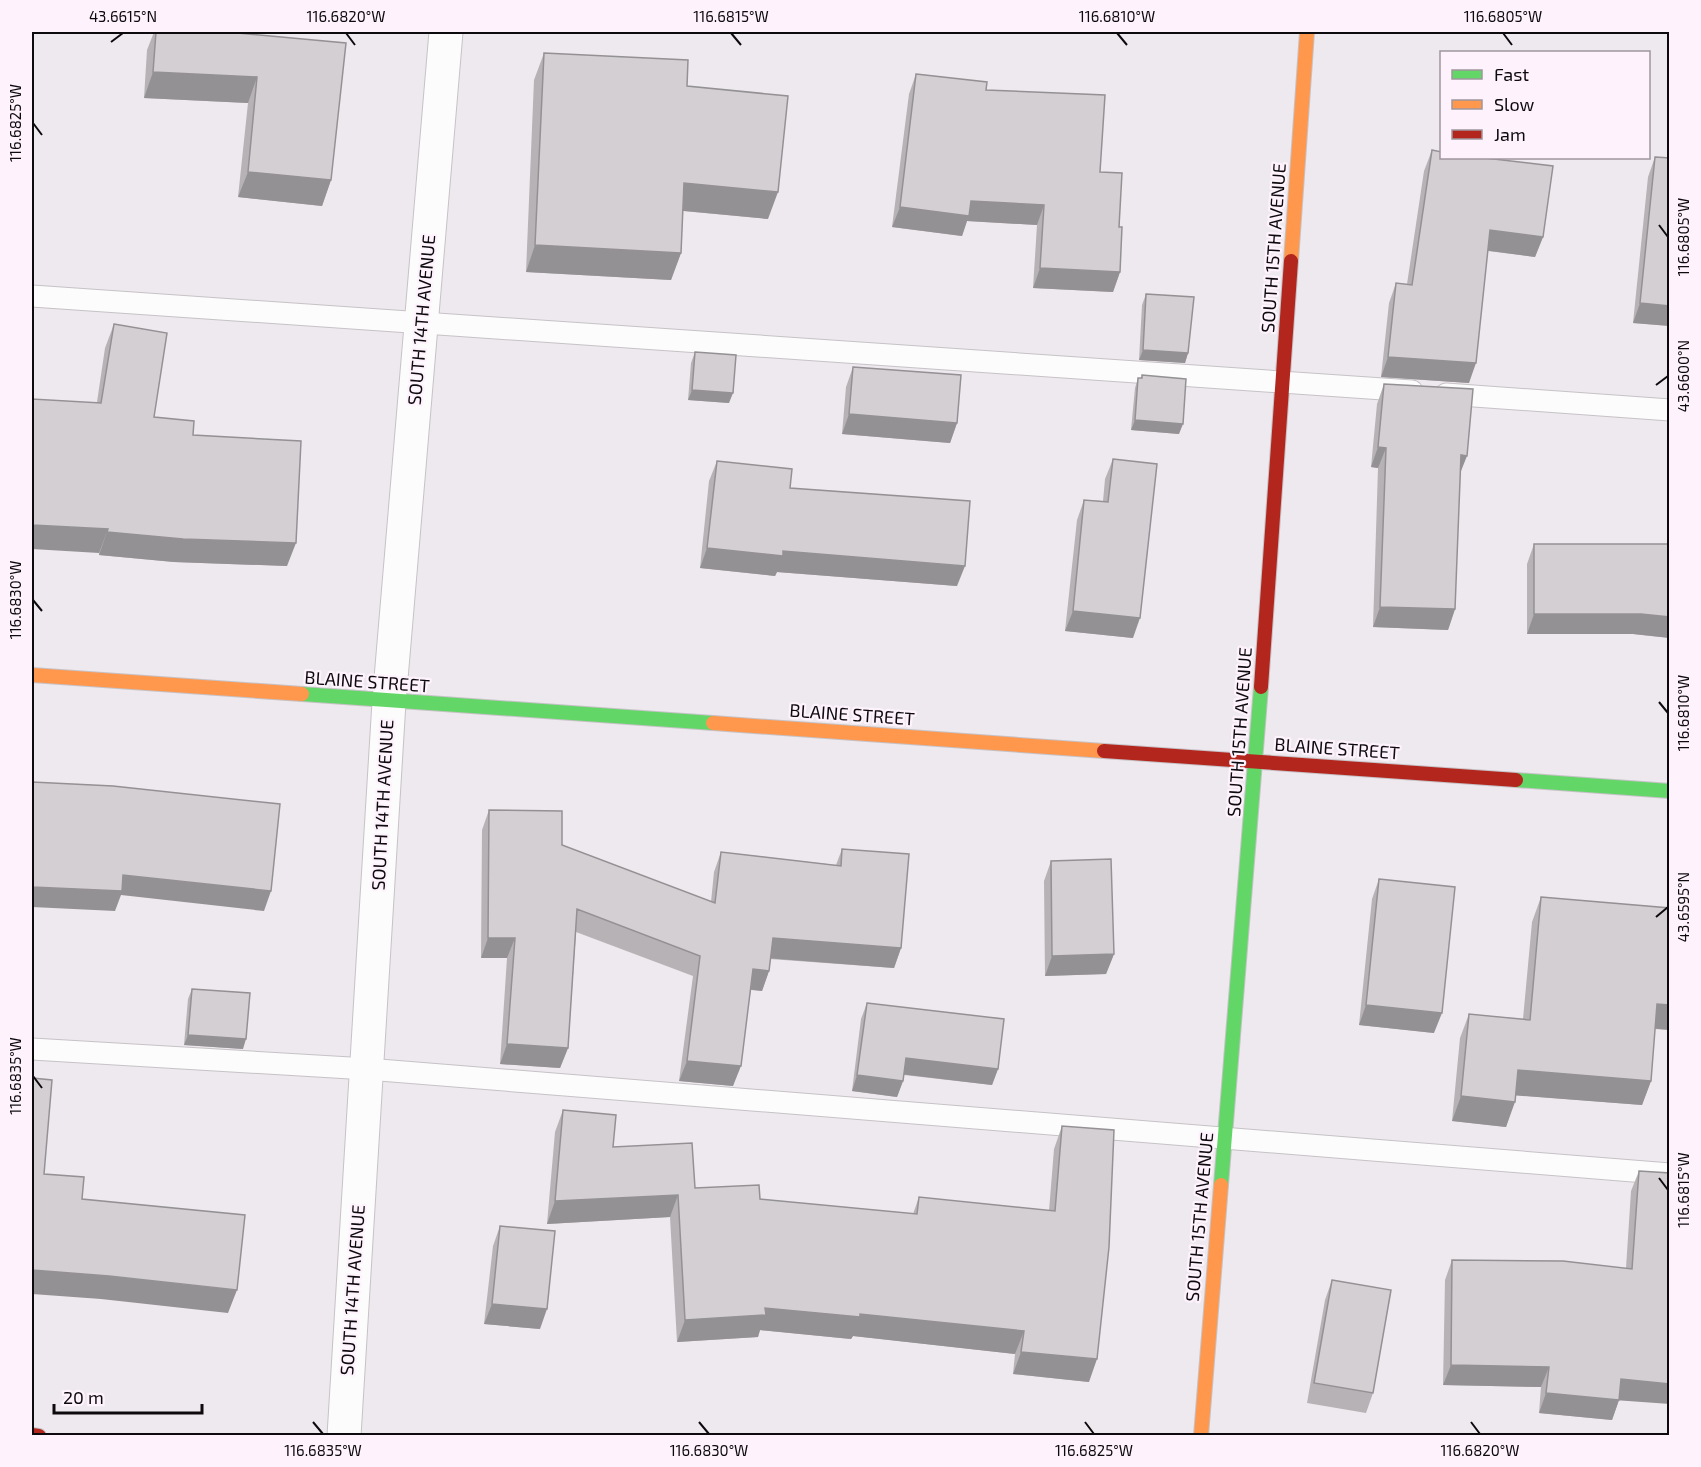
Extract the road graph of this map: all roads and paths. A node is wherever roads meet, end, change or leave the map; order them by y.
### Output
1 (446, 32) edge
2 (1307, 32) edge
3 (32, 296) edge
4 (421, 324) junction
5 (1282, 382) junction
6 (1670, 410) edge
7 (32, 675) edge
8 (389, 702) junction
9 (1256, 761) junction
10 (1670, 791) edge
11 (32, 1049) edge
12 (367, 1069) junction
13 (1225, 1140) junction
14 (1670, 1174) edge
15 (32, 1435) edge
16 (39, 1436) edge
17 (344, 1436) edge
18 (1201, 1436) edge

1 - 4 street, SOUTH 14TH AVENUE
2 - 5 main road, SOUTH 15TH AVENUE
3 - 4 lane
4 - 5 lane
4 - 8 street, SOUTH 14TH AVENUE
5 - 6 lane
5 - 9 main road, SOUTH 15TH AVENUE
7 - 8 main road, BLAINE STREET
8 - 9 main road, BLAINE STREET
8 - 12 street, SOUTH 14TH AVENUE
9 - 10 main road, BLAINE STREET
9 - 13 main road, SOUTH 15TH AVENUE
11 - 12 lane
12 - 13 lane
12 - 17 street, SOUTH 14TH AVENUE
13 - 14 lane
13 - 18 main road, SOUTH 15TH AVENUE
15 - 16 main road

